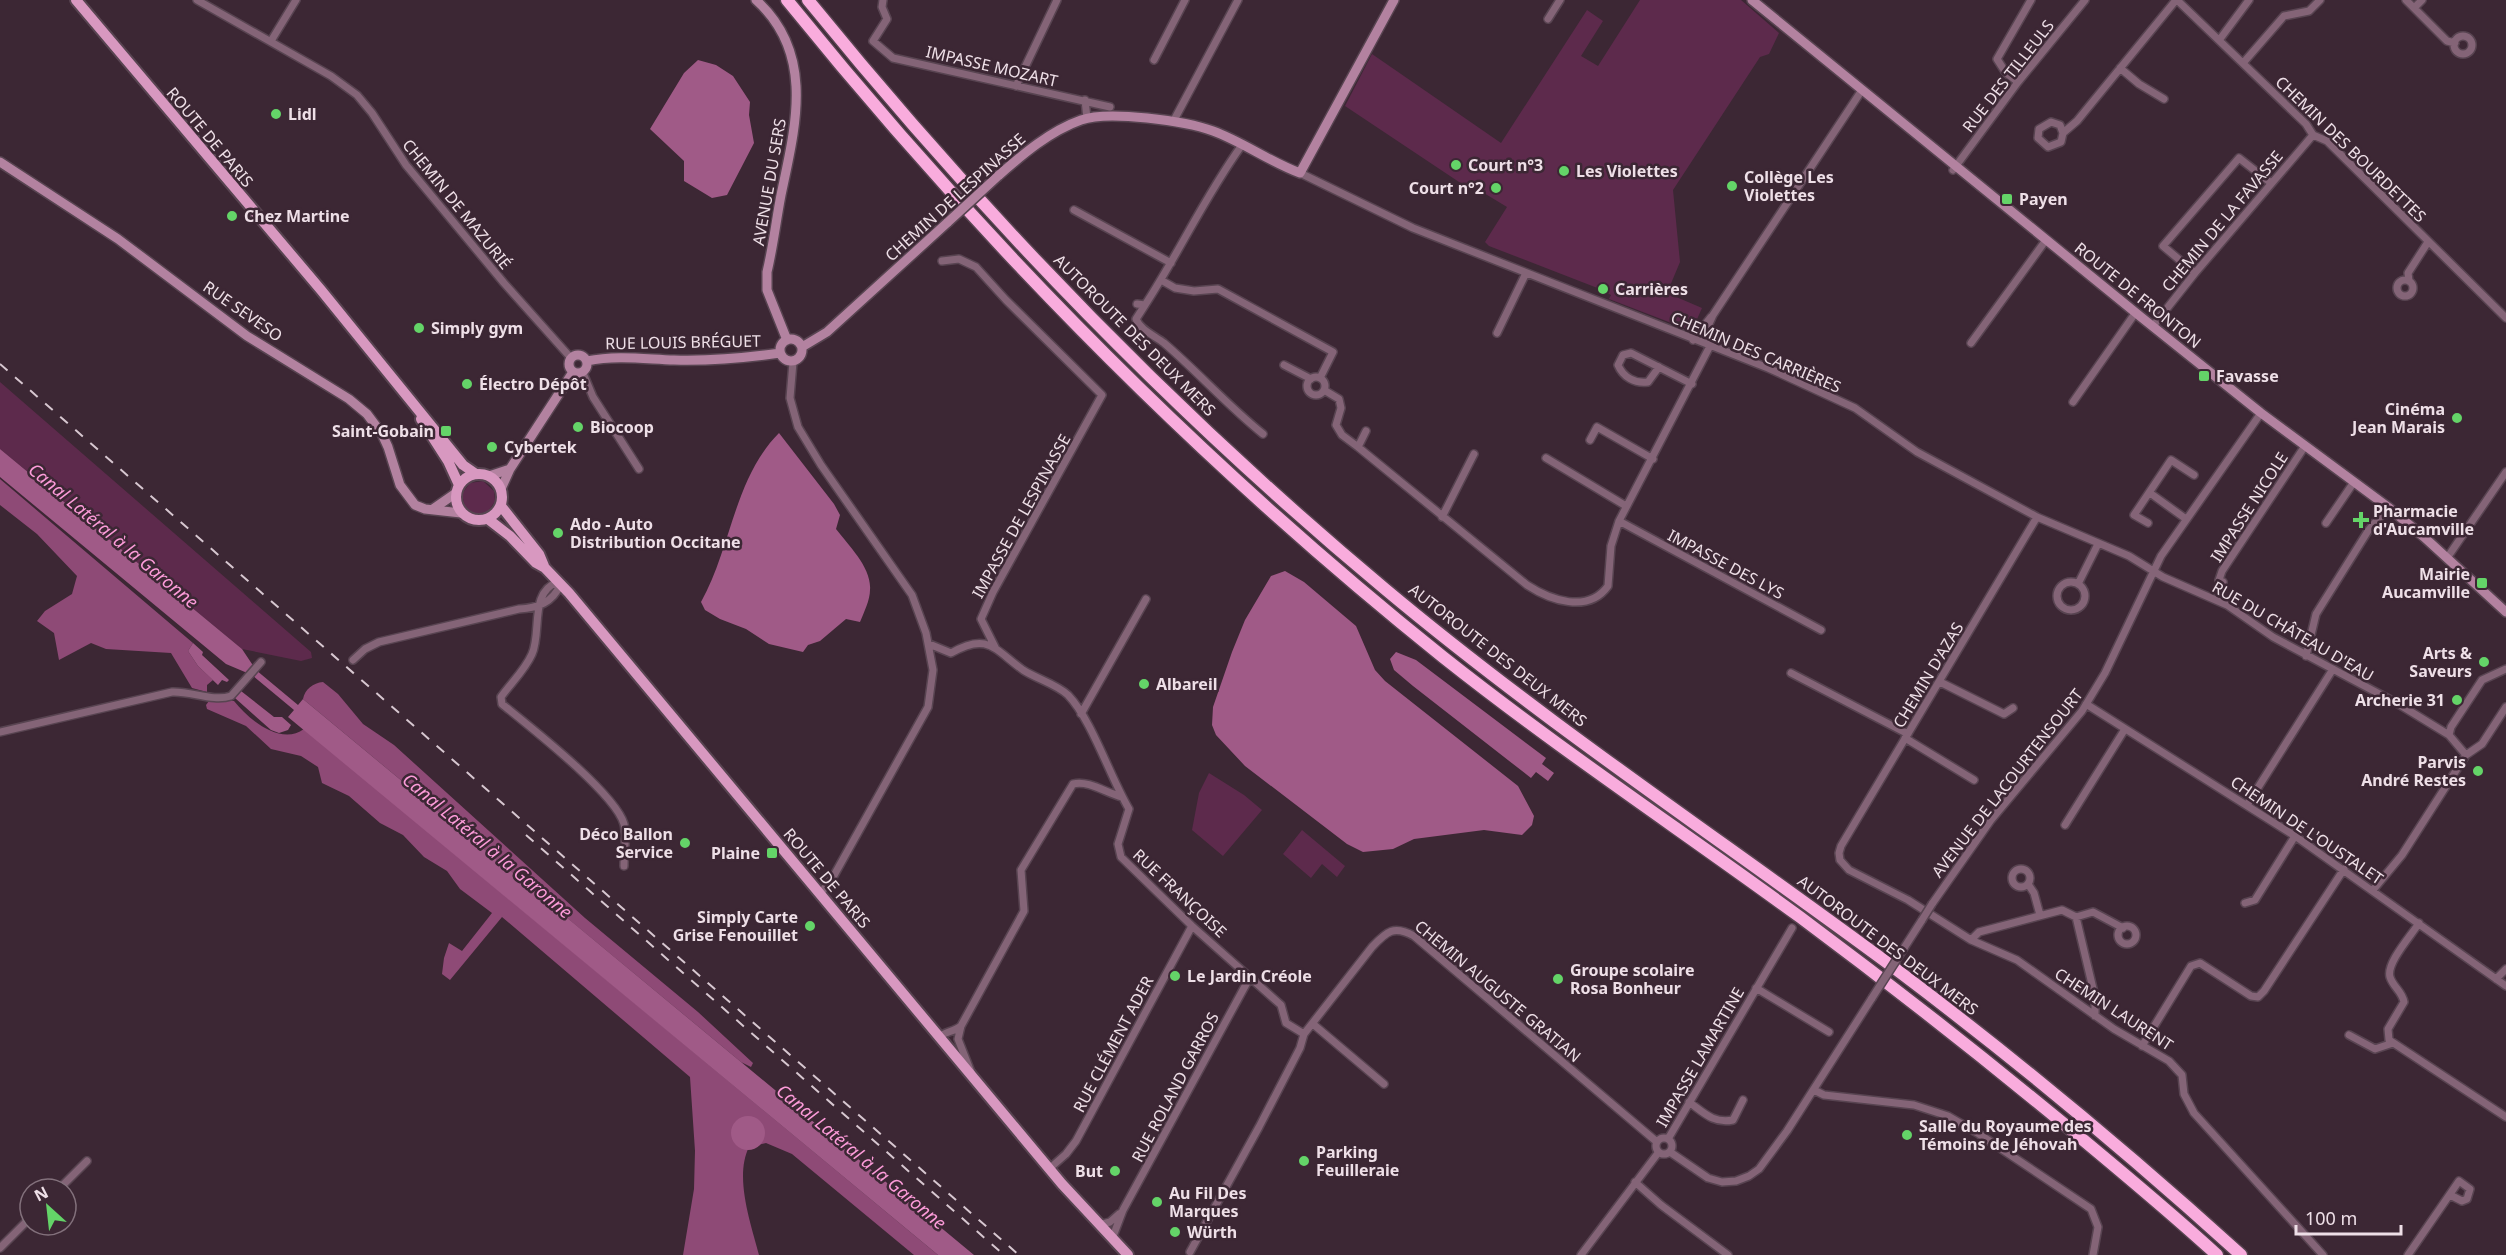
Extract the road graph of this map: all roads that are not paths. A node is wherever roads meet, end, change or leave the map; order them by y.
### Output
1 (76, 0) edge
2 (197, 0) edge
3 (296, 0) edge
4 (756, 0) edge
5 (787, 0) edge
6 (808, 0) edge
7 (884, 0) edge
8 (1057, 0) edge
9 (1185, 0) edge
10 (1238, 0) edge
11 (1394, 0) edge
12 (1560, 0) edge
13 (1752, 0) edge
14 (2031, 0) edge
15 (2085, 0) edge
16 (2177, 0) edge
17 (2249, 0) edge
18 (2320, 0) edge
19 (2406, 0) edge
20 (2422, 0) edge
21 (2414, 8) junction
22 (1548, 19) dead end
23 (2220, 39) junction
24 (271, 41) junction
25 (2455, 43) dead end
26 (1154, 60) dead end
27 (2244, 62) junction
28 (2120, 68) junction
29 (2018, 82) junction
30 (1016, 86) junction
31 (1862, 90) junction
32 (2164, 99) dead end
33 (1085, 100) junction
34 (1110, 107) dead end
35 (1087, 118) junction
36 (1173, 122) junction
37 (2064, 133) dead end
38 (2313, 135) junction
39 (1242, 145) junction
40 (0, 162) edge
41 (1954, 168) junction
42 (1300, 173) junction
43 (2271, 183) junction
44 (1074, 210) dead end
45 (2046, 240) junction
46 (2428, 242) junction
47 (942, 261) dead end
48 (1171, 263) junction
49 (1526, 273) junction
50 (2195, 273) junction
51 (1161, 280) junction
52 (2409, 281) dead end
53 (2136, 312) junction
54 (1713, 315) junction
55 (2506, 318) edge
56 (2153, 326) junction
57 (1497, 333) dead end
58 (787, 340) junction
59 (1693, 340) junction
60 (1971, 343) dead end
61 (802, 346) junction
62 (1710, 346) junction
63 (780, 353) junction
64 (571, 358) junction
65 (587, 361) junction
66 (793, 362) junction
67 (1284, 364) dead end
68 (1659, 367) junction
69 (578, 373) junction
70 (1320, 378) junction
71 (1311, 379) junction
72 (1692, 384) junction
73 (1324, 390) junction
74 (2073, 402) dead end
75 (412, 404) junction
76 (2261, 413) junction
77 (1366, 431) dead end
78 (1263, 434) dead end
79 (1590, 440) dead end
80 (2305, 446) junction
81 (1358, 447) junction
82 (1474, 454) dead end
83 (1546, 459) dead end
84 (1653, 459) junction
85 (510, 469) junction
86 (639, 469) dead end
87 (2506, 472) edge
88 (476, 474) junction
89 (2194, 475) dead end
90 (489, 476) junction
91 (2354, 482) junction
92 (458, 489) junction
93 (501, 489) junction
94 (2150, 493) junction
95 (501, 506) junction
96 (1626, 506) junction
97 (2388, 507) junction
98 (433, 509) junction
99 (461, 513) junction
100 (1442, 517) junction
101 (2037, 517) junction
102 (488, 519) junction
103 (2186, 519) junction
104 (1618, 521) junction
105 (2148, 523) dead end
106 (2326, 523) dead end
107 (2098, 544) junction
108 (2447, 558) junction
109 (2154, 571) junction
110 (554, 577) junction
111 (2223, 582) dead end
112 (2078, 584) junction
113 (1146, 599) dead end
114 (538, 608) junction
115 (2506, 612) edge
116 (1821, 630) dead end
117 (929, 644) junction
118 (995, 647) junction
119 (2306, 656) junction
120 (353, 660) dead end
121 (261, 662) dead end
122 (2333, 669) junction
123 (2505, 671) edge
124 (1791, 673) dead end
125 (1940, 682) junction
126 (2086, 704) junction
127 (2506, 707) edge
128 (2013, 708) dead end
129 (1082, 714) junction
130 (2125, 729) junction
131 (0, 732) edge
132 (2450, 735) junction
133 (1907, 736) junction
134 (2466, 755) junction
135 (1974, 780) dead end
136 (1122, 797) junction
137 (2247, 805) junction
138 (2065, 825) dead end
139 (2295, 836) junction
140 (1841, 846) joint
141 (624, 866) dead end
142 (2344, 869) junction
143 (2028, 884) dead end
144 (2373, 890) junction
145 (820, 894) junction
146 (2245, 903) dead end
147 (2040, 915) junction
148 (2076, 917) junction
149 (2419, 923) junction
150 (1192, 926) junction
151 (1792, 928) dead end
152 (2122, 928) dead end
153 (1971, 940) junction
154 (2506, 969) edge
155 (1250, 977) junction
156 (2496, 979) junction
157 (2506, 986) edge
158 (1756, 988) junction
159 (2095, 1016) junction
160 (1313, 1024) junction
161 (961, 1026) junction
162 (1828, 1032) dead end
163 (1304, 1034) junction
164 (2349, 1035) dead end
165 (939, 1037) junction
166 (2393, 1043) junction
167 (2142, 1046) junction
168 (973, 1077) junction
169 (1384, 1084) dead end
170 (1816, 1086) junction
171 (1743, 1100) dead end
172 (1689, 1102) junction
173 (2506, 1117) edge
174 (1668, 1139) junction
175 (1657, 1142) junction
176 (1670, 1152) junction
177 (1659, 1153) junction
178 (87, 1161) dead end
179 (1049, 1169) junction
180 (71, 1177) edge
181 (1635, 1182) junction
182 (2450, 1195) dead end
183 (1084, 1210) junction
184 (1123, 1210) junction
185 (1099, 1225) junction
186 (18, 1230) edge
187 (1112, 1239) junction
188 (0, 1248) edge
189 (1189, 1254) edge
190 (1119, 1255) edge
191 (1128, 1255) edge
192 (1581, 1255) edge
193 (1728, 1255) edge
194 (2092, 1255) edge
195 (2217, 1255) edge
196 (2241, 1255) edge
197 (2323, 1255) edge
198 (2408, 1255) edge

1 - 75 main road, ROUTE DE PARIS
2 - 24 street, CHEMIN DE MAZURIÉ
3 - 24 street
4 - 58 street, AVENUE DU SERS
5 - 195 highway, AUTOROUTE DES DEUX MERS
6 - 196 highway, AUTOROUTE DES DEUX MERS
7 - 30 street, IMPASSE MOZART
8 - 30 street
9 - 26 street
10 - 36 street
11 - 42 street
12 - 22 street
13 - 31 street, ROUTE DE FRONTON
14 - 29 street
15 - 29 street, RUE DES TILLEULS
16 - 23 street, CHEMIN DES BOURDETTES
16 - 28 street
17 - 23 street
18 - 27 street
19 - 21 street
20 - 21 street
21 - 25 street
23 - 27 street, CHEMIN DES BOURDETTES
24 - 64 street, CHEMIN DE MAZURIÉ
27 - 38 street, CHEMIN DES BOURDETTES
28 - 32 street
28 - 37 street
29 - 41 street, RUE DES TILLEULS
30 - 33 street, IMPASSE MOZART
31 - 41 street, ROUTE DE FRONTON
31 - 54 street
33 - 34 street, IMPASSE MOZART
33 - 35 street
35 - 36 street, CHEMIN DE LESPINASSE
35 - 61 street, CHEMIN DE LESPINASSE, bridge
36 - 39 street, CHEMIN DE LESPINASSE
38 - 43 street, CHEMIN DE LA FAVASSE
38 - 46 street, CHEMIN DES BOURDETTES
39 - 42 street, CHEMIN DE LESPINASSE
39 - 48 street
40 - 98 street, RUE SEVESO
41 - 45 street, ROUTE DE FRONTON
42 - 49 street, CHEMIN DES CARRIÈRES
43 - 50 street, CHEMIN DE LA FAVASSE
43 - 50 street
44 - 48 street
45 - 53 street, ROUTE DE FRONTON
45 - 60 street
46 - 52 street
46 - 55 street, CHEMIN DES BOURDETTES
47 - 118 street, IMPASSE DE LESPINASSE
48 - 51 street
49 - 57 street
49 - 59 street, CHEMIN DES CARRIÈRES
50 - 56 street, CHEMIN DE LA FAVASSE
51 - 70 street
51 - 78 street
53 - 56 street, ROUTE DE FRONTON
53 - 74 street
54 - 59 street
54 - 62 street
56 - 76 street, ROUTE DE FRONTON
58 - 61 street
58 - 63 street
59 - 62 street, CHEMIN DES CARRIÈRES
61 - 66 street
62 - 72 street
62 - 101 street, CHEMIN DES CARRIÈRES
63 - 65 street, RUE LOUIS BRÉGUET
63 - 66 street
64 - 65 street, RUE LOUIS BRÉGUET
64 - 69 street
65 - 69 street, RUE LOUIS BRÉGUET
66 - 117 street
67 - 71 street
68 - 68 street
68 - 72 street
69 - 85 street, RUE LOUIS BRÉGUET
69 - 86 street
70 - 71 street
70 - 73 street
71 - 73 street
72 - 84 street
73 - 81 street
75 - 88 main road, ROUTE DE PARIS
75 - 92 main road, ROUTE DE PARIS
76 - 80 street, ROUTE DE FRONTON
76 - 103 street, AVENUE DE LACOURTENSOURT
77 - 81 street
79 - 84 street
80 - 91 street, ROUTE DE FRONTON
80 - 111 street, IMPASSE NICOLE
81 - 100 street
82 - 100 street
83 - 96 street
84 - 96 street
85 - 90 street
85 - 93 street, RUE LOUIS BRÉGUET
87 - 108 street
88 - 90 main road
88 - 92 main road
89 - 94 street
90 - 93 main road
91 - 97 street, ROUTE DE FRONTON
91 - 106 street
92 - 98 street
92 - 99 main road
93 - 95 main road
94 - 103 street
94 - 105 street
95 - 102 main road
95 - 110 main road, ROUTE DE PARIS
96 - 104 street
97 - 108 street, ROUTE DE FRONTON
97 - 119 street
98 - 99 street, RUE SEVESO
99 - 102 main road
100 - 104 street
101 - 107 street, CHEMIN DES CARRIÈRES
101 - 125 street, CHEMIN D'AZAS
102 - 110 main road, ROUTE DE PARIS
103 - 109 street, AVENUE DE LACOURTENSOURT
104 - 116 street, IMPASSE DES LYS
107 - 109 street, CHEMIN DES CARRIÈRES
107 - 112 street
108 - 115 street, ROUTE DE FRONTON
109 - 119 street, RUE DU CHÂTEAU D'EAU
109 - 126 street, AVENUE DE LACOURTENSOURT
110 - 114 street
110 - 114 street
110 - 145 main road, ROUTE DE PARIS
112 - 112 street
113 - 129 street
114 - 120 street
114 - 141 street
117 - 118 street
117 - 145 street
118 - 129 street, RUE FRANÇOISE
119 - 122 street, RUE DU CHÂTEAU D'EAU
121 - 131 street
122 - 132 street, RUE DU CHÂTEAU D'EAU
122 - 137 street
123 - 132 street
124 - 133 street
125 - 128 street
125 - 133 street, CHEMIN D'AZAS
126 - 130 street, CHEMIN DE L'OUSTALET
126 - 170 street, AVENUE DE LACOURTENSOURT, bridge
127 - 134 street
129 - 136 street, RUE FRANÇOISE
130 - 137 street, CHEMIN DE L'OUSTALET
130 - 138 street
132 - 134 street
133 - 135 street
133 - 140 street, CHEMIN D'AZAS
134 - 144 street
136 - 150 street, RUE FRANÇOISE
136 - 161 street
137 - 139 street, CHEMIN DE L'OUSTALET
139 - 142 street, CHEMIN DE L'OUSTALET
139 - 146 street
140 - 153 street, CHEMIN LAURENT
142 - 144 street, CHEMIN DE L'OUSTALET
142 - 167 street
143 - 147 street
144 - 149 street, CHEMIN DE L'OUSTALET
145 - 165 main road, ROUTE DE PARIS
147 - 148 street
147 - 153 street
148 - 152 street
148 - 159 street
149 - 156 street, CHEMIN DE L'OUSTALET
149 - 166 street
150 - 155 street, RUE FRANÇOISE
150 - 179 street, RUE CLÉMENT ADER
151 - 158 street, IMPASSE LAMARTINE
153 - 159 street, CHEMIN LAURENT
154 - 156 street
155 - 163 street, RUE FRANÇOISE
155 - 184 street, RUE ROLAND GARROS
156 - 157 street, CHEMIN DE L'OUSTALET
158 - 162 street, IMPASSE LAMARTINE
158 - 172 street, IMPASSE LAMARTINE
159 - 167 street, CHEMIN LAURENT
160 - 163 street, CHEMIN AUGUSTE GRATIAN
160 - 169 street
160 - 175 street, CHEMIN AUGUSTE GRATIAN
161 - 165 street
161 - 168 street
163 - 189 street, CHEMIN AUGUSTE GRATIAN
164 - 166 street
165 - 168 main road, ROUTE DE PARIS
166 - 173 street
167 - 197 street, CHEMIN LAURENT
168 - 179 main road, ROUTE DE PARIS
170 - 176 street, AVENUE DE LACOURTENSOURT
170 - 194 street
171 - 172 street
172 - 174 street, IMPASSE LAMARTINE
174 - 175 street
174 - 176 street
175 - 177 street
176 - 177 street
177 - 181 street
178 - 180 street
179 - 183 main road, ROUTE DE PARIS
181 - 192 street
181 - 193 street
182 - 198 street
183 - 185 main road, ROUTE DE PARIS
183 - 190 main road, ROUTE DE PARIS
184 - 185 street, RUE ROLAND GARROS
184 - 187 street, RUE ROLAND GARROS
185 - 187 main road, ROUTE DE PARIS
186 - 188 street
187 - 191 main road, ROUTE DE PARIS

